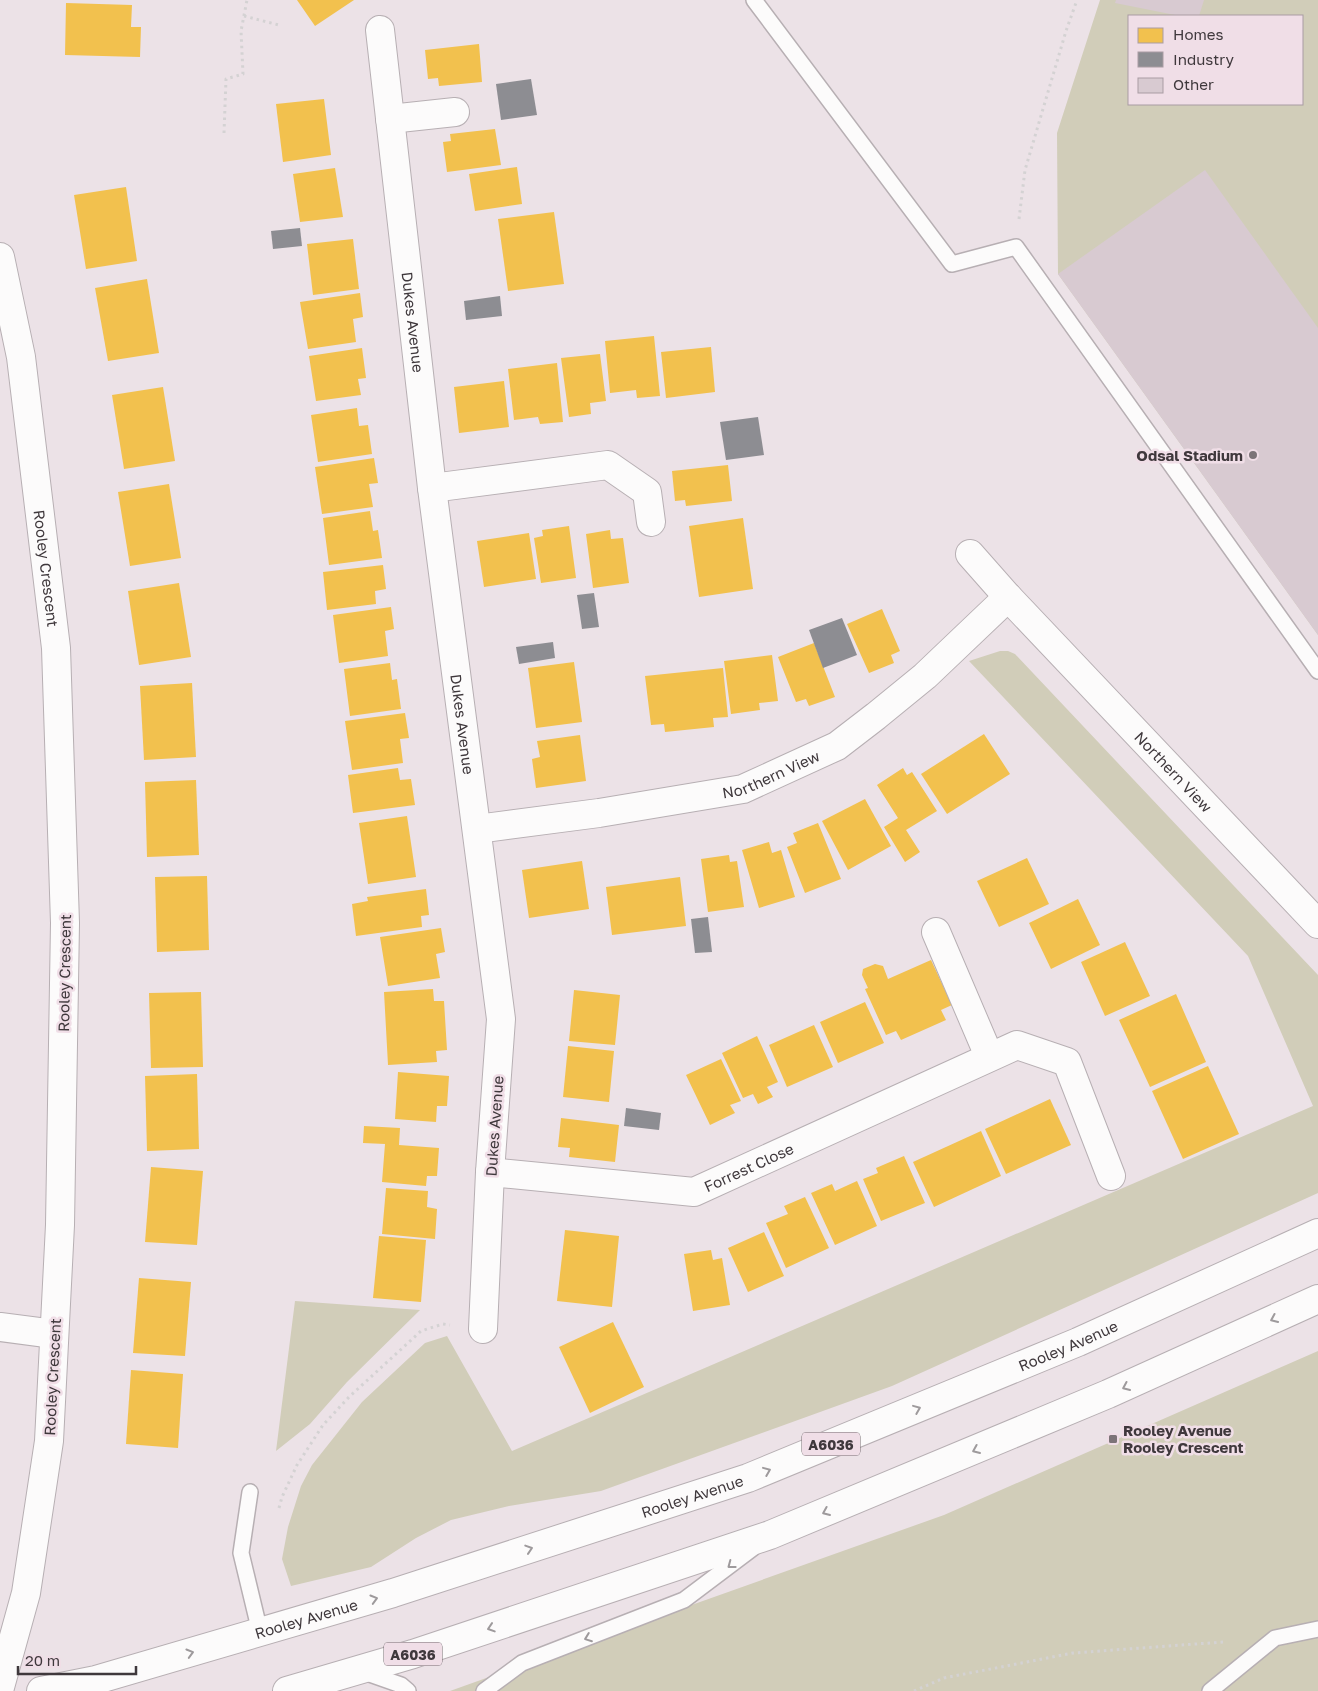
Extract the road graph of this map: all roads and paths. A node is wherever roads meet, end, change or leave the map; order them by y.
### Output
1 (247, 0) edge
2 (754, 0) edge
3 (1077, 0) edge
4 (244, 16) junction
5 (279, 26) dead end
6 (380, 30) dead end
7 (455, 112) dead end
8 (390, 119) junction
9 (224, 133) dead end
10 (1016, 248) junction
11 (0, 257) edge
12 (432, 488) junction
13 (651, 522) dead end
14 (970, 554) dead end
15 (1008, 596) junction
16 (1318, 671) edge
17 (477, 829) junction
18 (1318, 924) edge
19 (936, 932) dead end
20 (989, 1056) junction
21 (490, 1172) junction
22 (1111, 1176) dead end
23 (1318, 1234) edge
24 (1318, 1299) edge
25 (0, 1327) edge
26 (483, 1329) joint
27 (54, 1334) junction
28 (250, 1492) dead end
29 (277, 1513) dead end
30 (770, 1535) junction
31 (1318, 1629) edge
32 (260, 1632) junction
33 (1275, 1638) junction
34 (358, 1670) junction
35 (0, 1687) edge
36 (41, 1691) edge
37 (287, 1691) edge
38 (408, 1691) edge
39 (484, 1691) edge
40 (914, 1691) edge
41 (1210, 1691) edge

1 - 4 path
2 - 10 lane
3 - 10 path
4 - 5 path
4 - 9 path
6 - 8 main road, Dukes Avenue
7 - 8 main road
8 - 12 main road, Dukes Avenue
10 - 16 lane
11 - 27 main road, Rooley Crescent
12 - 13 main road
12 - 17 main road, Dukes Avenue
14 - 15 main road, Northern View
15 - 17 main road, Northern View
15 - 18 main road, Northern View
17 - 21 main road, Dukes Avenue
19 - 20 main road
20 - 21 main road, Forrest Close
20 - 22 main road, Forrest Close
21 - 26 main road, Dukes Avenue
32 -> 23 main road, Rooley Avenue / A6036
24 -> 30 main road, A6036
25 - 27 main road
26 - 29 path
27 - 35 main road, Rooley Crescent
28 - 32 lane
30 -> 34 main road, A6036
30 -> 39 lane
31 - 33 lane
36 -> 32 main road, Rooley Avenue / A6036
33 - 40 path
33 - 41 lane
34 - 37 main road, A6036
34 - 38 lane

